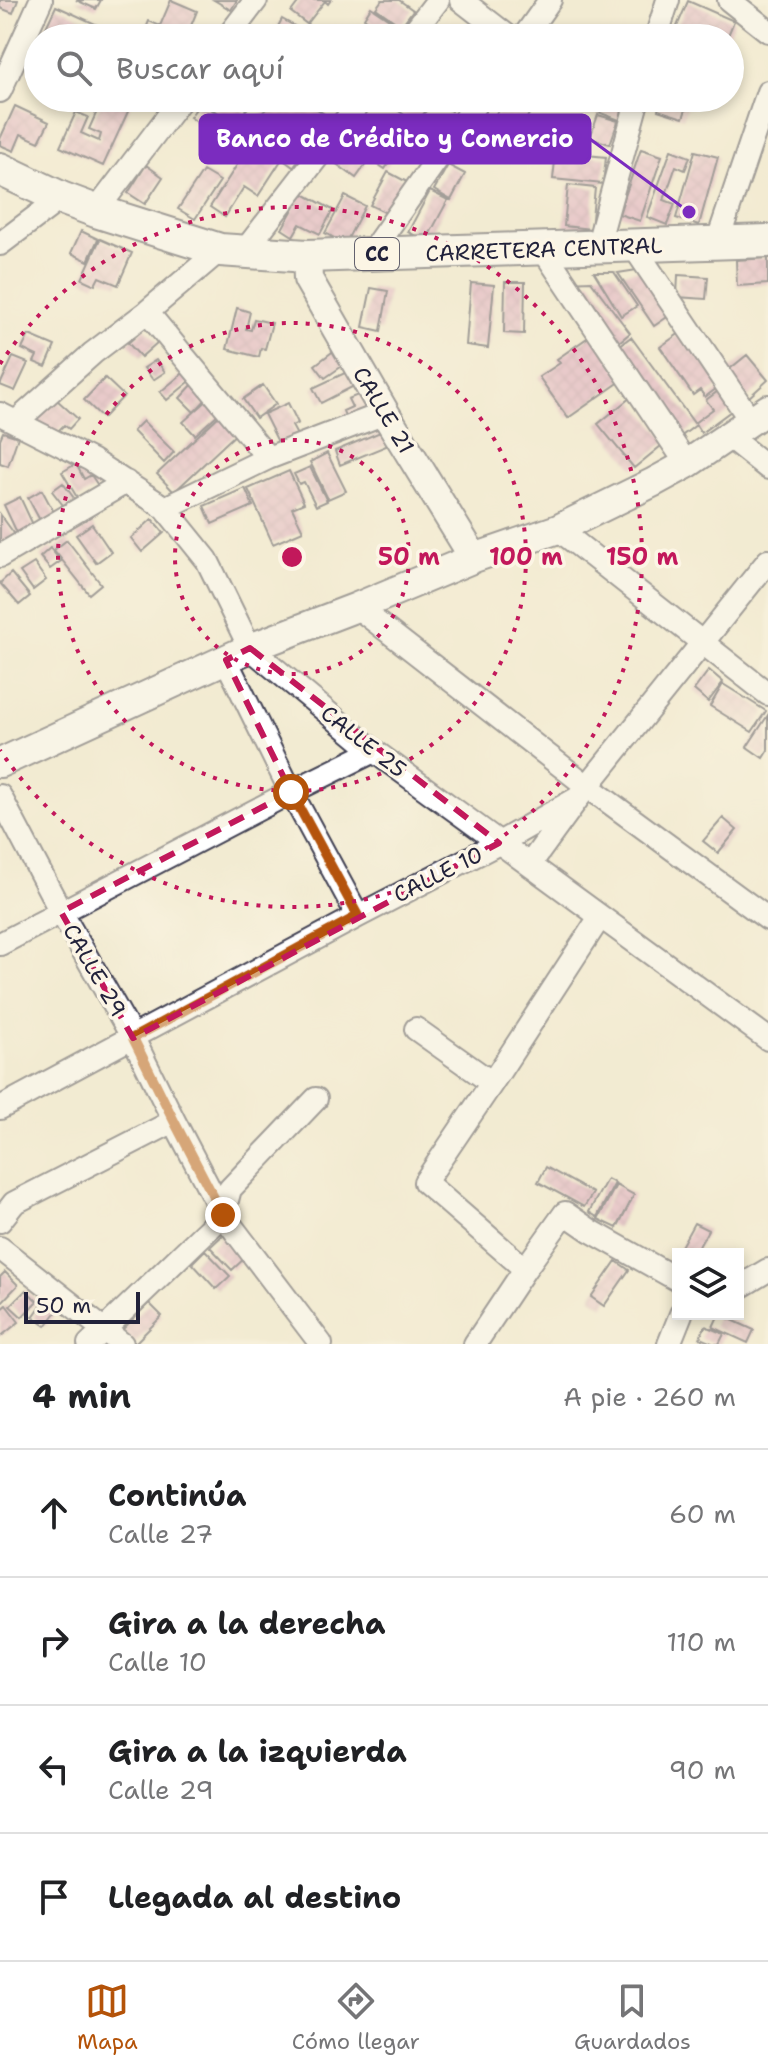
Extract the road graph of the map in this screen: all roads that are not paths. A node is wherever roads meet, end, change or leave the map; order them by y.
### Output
1 (41, 0) edge
2 (256, 0) edge
3 (438, 0) edge
4 (461, 0) edge
5 (550, 0) edge
6 (668, 0) edge
7 (729, 0) edge
8 (30, 24) edge
9 (238, 24) edge
10 (420, 24) edge
11 (492, 24) edge
12 (533, 24) edge
13 (660, 24) edge
14 (768, 31) edge
15 (24, 38) edge
16 (0, 91) edge
17 (768, 92) edge
18 (171, 112) edge
19 (351, 112) edge
20 (470, 112) edge
21 (634, 112) edge
22 (0, 169) edge
23 (61, 198) junction
24 (96, 211) junction
25 (768, 241) edge
26 (717, 243) junction
27 (0, 244) edge
28 (634, 247) junction
29 (542, 248) junction
30 (597, 248) junction
31 (231, 252) junction
32 (370, 254) junction
33 (307, 256) junction
34 (147, 312) junction
35 (385, 413) junction
36 (8, 418) edge
37 (749, 423) edge
38 (268, 458) junction
39 (687, 464) junction
40 (768, 468) edge
41 (126, 482) junction
42 (165, 508) junction
43 (558, 529) junction
44 (0, 556) edge
45 (474, 558) junction
46 (768, 561) edge
47 (357, 607) junction
48 (702, 643) junction
49 (238, 654) junction
50 (768, 694) edge
51 (374, 751) junction
52 (0, 763) edge
53 (291, 792) junction
54 (583, 792) junction
55 (0, 796) edge
56 (499, 843) junction
57 (530, 864) junction
58 (61, 912) junction
59 (358, 916) junction
60 (600, 917) junction
61 (768, 919) edge
62 (0, 944) edge
63 (416, 1029) dead end
64 (133, 1038) junction
65 (768, 1039) edge
66 (492, 1083) junction
67 (316, 1099) dead end
68 (0, 1108) edge
69 (174, 1121) junction
70 (223, 1215) junction
71 (0, 1221) edge
72 (0, 1248) edge
73 (525, 1269) junction
74 (768, 1270) edge
75 (672, 1277) edge
76 (744, 1284) edge
77 (679, 1320) edge
78 (105, 1340) edge
79 (321, 1344) edge
80 (475, 1344) edge
81 (669, 1344) edge

1 - 8 street
2 - 9 street
3 - 10 street
4 - 11 street
5 - 12 street
6 - 13 street
7 - 14 street
15 - 16 street
17 - 26 street
18 - 24 street
19 - 31 street
20 - 32 street
21 - 30 street
22 - 23 highway, CARRETERA CENTRAL / CC
23 - 24 highway, CARRETERA CENTRAL / CC
23 - 27 street
24 - 31 highway, CARRETERA CENTRAL / CC
25 - 26 highway, CARRETERA CENTRAL / CC
26 - 28 highway, CARRETERA CENTRAL / CC
28 - 30 highway, CARRETERA CENTRAL / CC
28 - 37 street
29 - 30 highway, CARRETERA CENTRAL / CC
29 - 32 highway, CARRETERA CENTRAL / CC
29 - 39 street
31 - 33 highway, CARRETERA CENTRAL / CC
31 - 34 street
32 - 33 highway, CARRETERA CENTRAL / CC
33 - 35 main road, CALLE 21
34 - 36 street
34 - 38 street
35 - 38 street
35 - 45 main road, CALLE 21
36 - 41 street, CALLE 25
37 - 39 main road
37 - 40 street
38 - 42 street
39 - 43 main road
41 - 42 street, CALLE 25
41 - 44 street
42 - 49 street, CALLE 25
43 - 45 main road
43 - 48 street
45 - 47 main road
46 - 48 street
47 - 49 main road
47 - 54 street
48 - 50 street
48 - 54 street
49 - 51 street, CALLE 25
49 - 52 main road
49 - 53 street
51 - 53 street
51 - 56 street, CALLE 25
53 - 58 street
53 - 59 street
54 - 56 street, CALLE 10
54 - 57 street
54 - 61 street
55 - 58 street, CALLE 29
56 - 57 street, CALLE 25
56 - 59 street, CALLE 10
57 - 60 street, CALLE 25
58 - 62 street
58 - 64 street, CALLE 29
59 - 64 street, CALLE 10
60 - 65 street, CALLE 25
60 - 66 street
63 - 66 street
64 - 68 street, CALLE 10
64 - 69 street, CALLE 29
66 - 73 street
67 - 70 street
69 - 70 street, CALLE 29
69 - 71 street
70 - 78 street
70 - 79 street, CALLE 29
72 - 78 street
73 - 75 street
73 - 80 street
74 - 76 street
77 - 81 street

